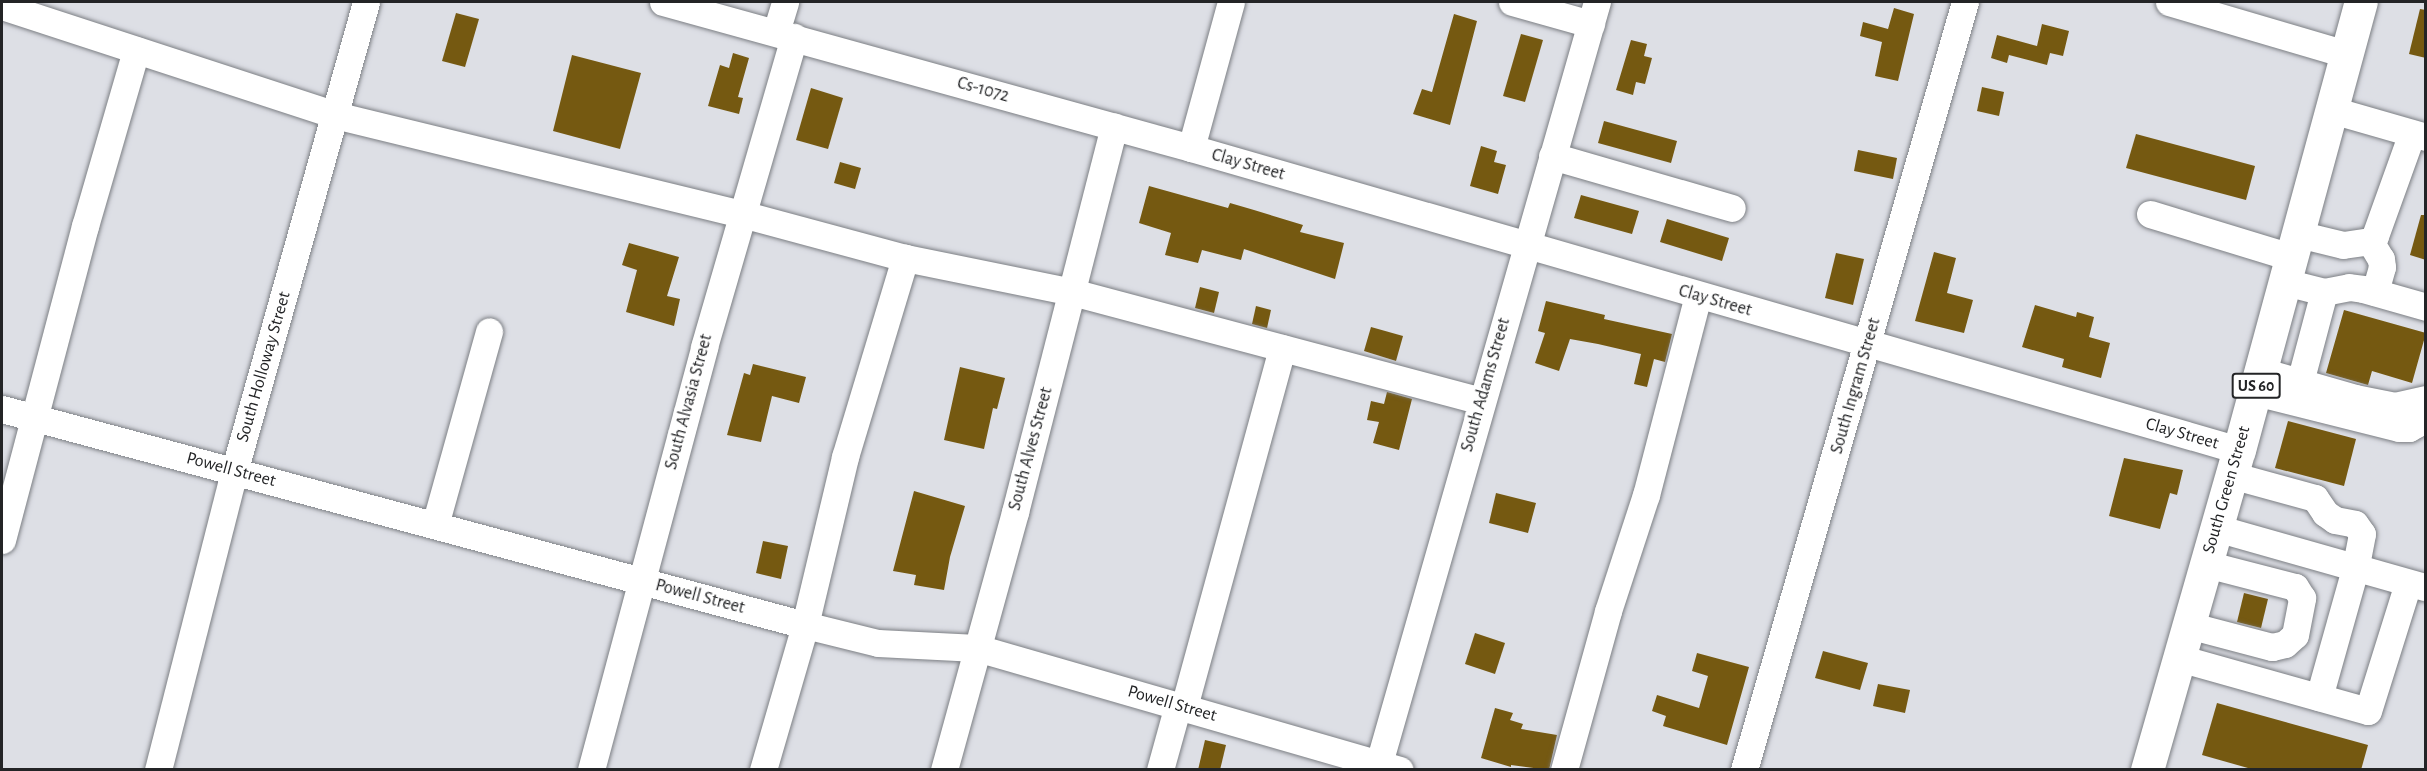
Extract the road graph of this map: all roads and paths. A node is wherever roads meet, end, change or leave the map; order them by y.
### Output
1 (366, 2) edge
2 (663, 2) edge
3 (785, 2) edge
4 (1231, 2) edge
5 (1512, 2) edge
6 (1965, 2) edge
7 (2169, 2) edge
8 (2361, 2) edge
9 (2, 6) edge
10 (1594, 13) edge
11 (785, 35) junction
12 (136, 50) junction
13 (2346, 54) junction
14 (2332, 110) junction
15 (334, 115) junction
16 (1114, 127) junction
17 (2419, 135) edge
18 (1191, 148) junction
19 (1552, 156) junction
20 (1732, 208) dead end
21 (742, 214) junction
22 (2150, 214) dead end
23 (2370, 241) junction
24 (1526, 246) junction
25 (905, 258) junction
26 (2291, 258) junction
27 (1072, 292) junction
28 (2324, 292) junction
29 (2375, 292) junction
30 (1698, 296) junction
31 (2426, 307) edge
32 (489, 331) dead end
33 (1868, 345) junction
34 (1282, 348) junction
35 (2258, 381) junction
36 (2300, 382) junction
37 (2426, 399) edge
38 (1482, 401) junction
39 (2, 409) edge
40 (2426, 410) edge
41 (34, 418) junction
42 (2235, 463) junction
43 (234, 471) junction
44 (435, 525) junction
45 (2216, 528) junction
46 (2, 540) edge
47 (2312, 557) junction
48 (2206, 564) junction
49 (2355, 568) junction
50 (640, 580) junction
51 (2417, 585) edge
52 (2302, 598) junction
53 (805, 625) junction
54 (2188, 625) junction
55 (977, 648) junction
56 (2179, 658) junction
57 (2319, 697) junction
58 (1181, 706) junction
59 (1385, 768) edge
60 (158, 770) edge
61 (591, 770) edge
62 (763, 770) edge
63 (944, 770) edge
64 (1160, 770) edge
65 (1564, 770) edge
66 (1744, 770) edge
67 (2147, 770) edge

1 - 15 street, South Holloway Street
2 - 11 street
3 - 11 street, South Alvasia Street
4 - 18 street
5 - 10 street
6 - 33 street, South Ingram Street
7 - 13 street
8 - 13 main road, South Green Street / US 60
9 - 12 street
10 - 19 street, South Adams Street
11 - 16 street, Cs-1072
11 - 21 street, South Alvasia Street
12 - 15 street
12 - 41 street
13 - 14 main road, South Green Street / US 60
14 - 17 street
14 - 26 main road, South Green Street / US 60
15 - 21 street
15 - 43 street, South Holloway Street
16 - 18 street, Cs-1072
16 - 27 street, South Alves Street
17 - 23 street
18 - 24 street, Clay Street
19 - 20 street
19 - 24 street, South Adams Street
21 - 25 street
21 - 50 street, South Alvasia Street
22 - 26 street
23 - 26 street
23 - 29 street
24 - 30 street, Clay Street
24 - 38 street, South Adams Street
25 - 27 street
25 - 53 street
26 - 28 street
26 - 35 main road, South Green Street / US 60
27 - 34 street
27 - 55 street, South Alves Street
28 - 29 street
28 - 36 street
29 - 31 street
30 - 33 street, Clay Street
30 - 65 street
32 - 44 street
33 - 42 street, Clay Street
33 - 66 street, South Ingram Street
34 - 38 street
34 - 58 street
35 - 36 street
35 - 40 street
35 - 42 main road, South Green Street / US 60
36 - 37 street
38 - 59 street, South Adams Street
39 - 41 street, Powell Street
41 - 43 street, Powell Street
41 - 46 street
42 - 45 main road, South Green Street / US 60
42 - 49 street, Clay Street
43 - 44 street, Powell Street
43 - 60 street, South Holloway Street
44 - 50 street, Powell Street
45 - 47 street
45 - 48 main road, South Green Street / US 60
47 - 49 street
47 - 52 street
48 - 52 street
48 - 54 main road, South Green Street / US 60
49 - 51 street
49 - 57 street, Clay Street
50 - 53 street, Powell Street
50 - 61 street, South Alvasia Street
51 - 57 street
52 - 54 street
53 - 55 street, Powell Street
53 - 62 street
54 - 56 main road, South Green Street / US 60
55 - 58 street, Powell Street
55 - 63 street, South Alves Street
56 - 57 street
56 - 67 main road, South Green Street / US 60
58 - 59 street, Powell Street
58 - 64 street

